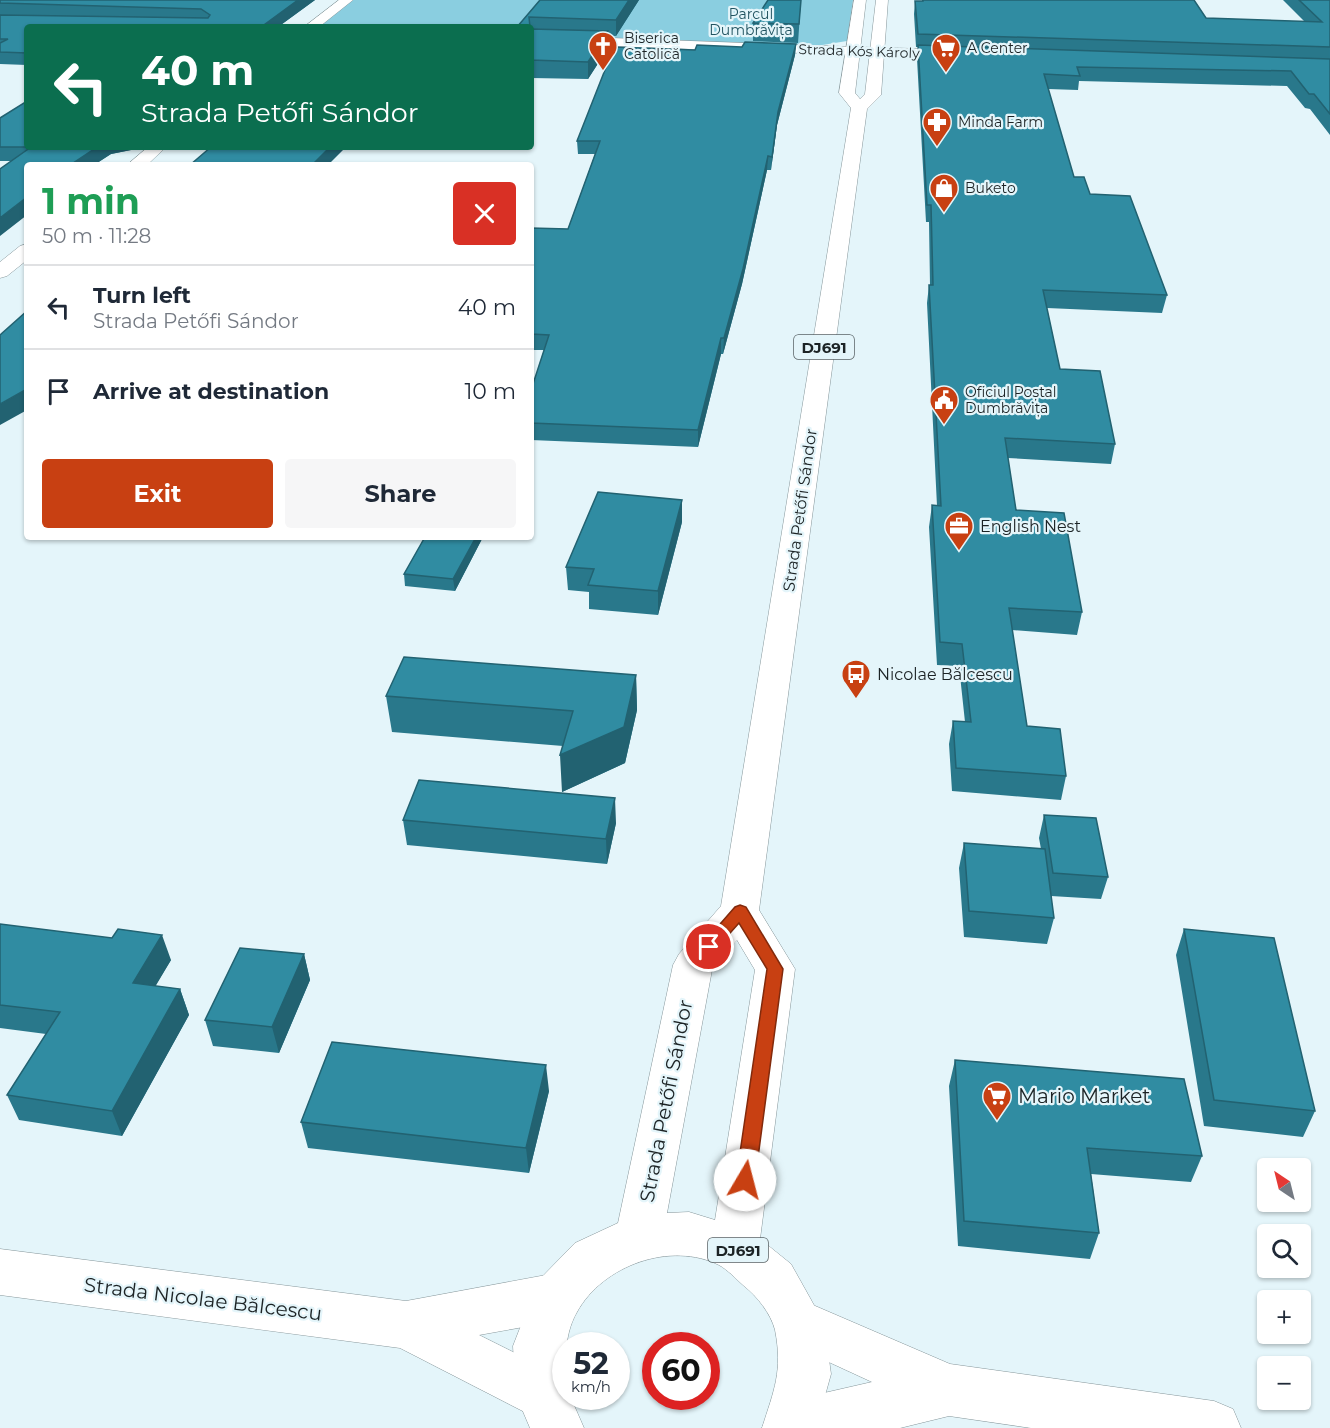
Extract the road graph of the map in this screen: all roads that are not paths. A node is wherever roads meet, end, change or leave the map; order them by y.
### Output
1 (347, 0) edge
2 (860, 0) edge
3 (882, 0) edge
4 (315, 24) edge
5 (534, 39) edge
6 (854, 51) junction
7 (878, 51) junction
8 (974, 55) edge
9 (859, 108) junction
10 (154, 150) edge
11 (140, 162) edge
12 (24, 252) edge
13 (0, 272) edge
14 (740, 911) junction
15 (639, 1237) junction
16 (735, 1248) junction
17 (0, 1272) edge
18 (557, 1297) junction
19 (799, 1323) junction
20 (406, 1325) junction
21 (949, 1390) junction
22 (550, 1412) edge
23 (789, 1428) edge
24 (1214, 1428) edge

1 - 4 main road
2 - 6 main road
3 - 7 main road, Strada Petőfi Sándor / DJ691
5 - 6 main road, Strada Kós Károly
6 - 7 main road, Strada Kós Károly
6 - 9 main road
7 - 8 main road, Strada Kós Károly
7 - 9 main road, Strada Petőfi Sándor / DJ691
9 - 14 main road, Strada Petőfi Sándor / DJ691
10 - 11 main road
12 - 13 main road
14 - 15 main road, Strada Petőfi Sándor
14 - 16 main road, DJ691
15 - 16 main road, DJ691
15 - 18 main road, DJ691
16 - 19 main road, DJ691
17 - 20 main road, Strada Nicolae Bălcescu
18 - 20 main road, Strada Nicolae Bălcescu
18 - 22 main road, DJ691
19 - 21 main road
19 - 23 main road, DJ691
20 - 22 main road, Strada Nicolae Bălcescu
21 - 23 main road
21 - 24 main road

